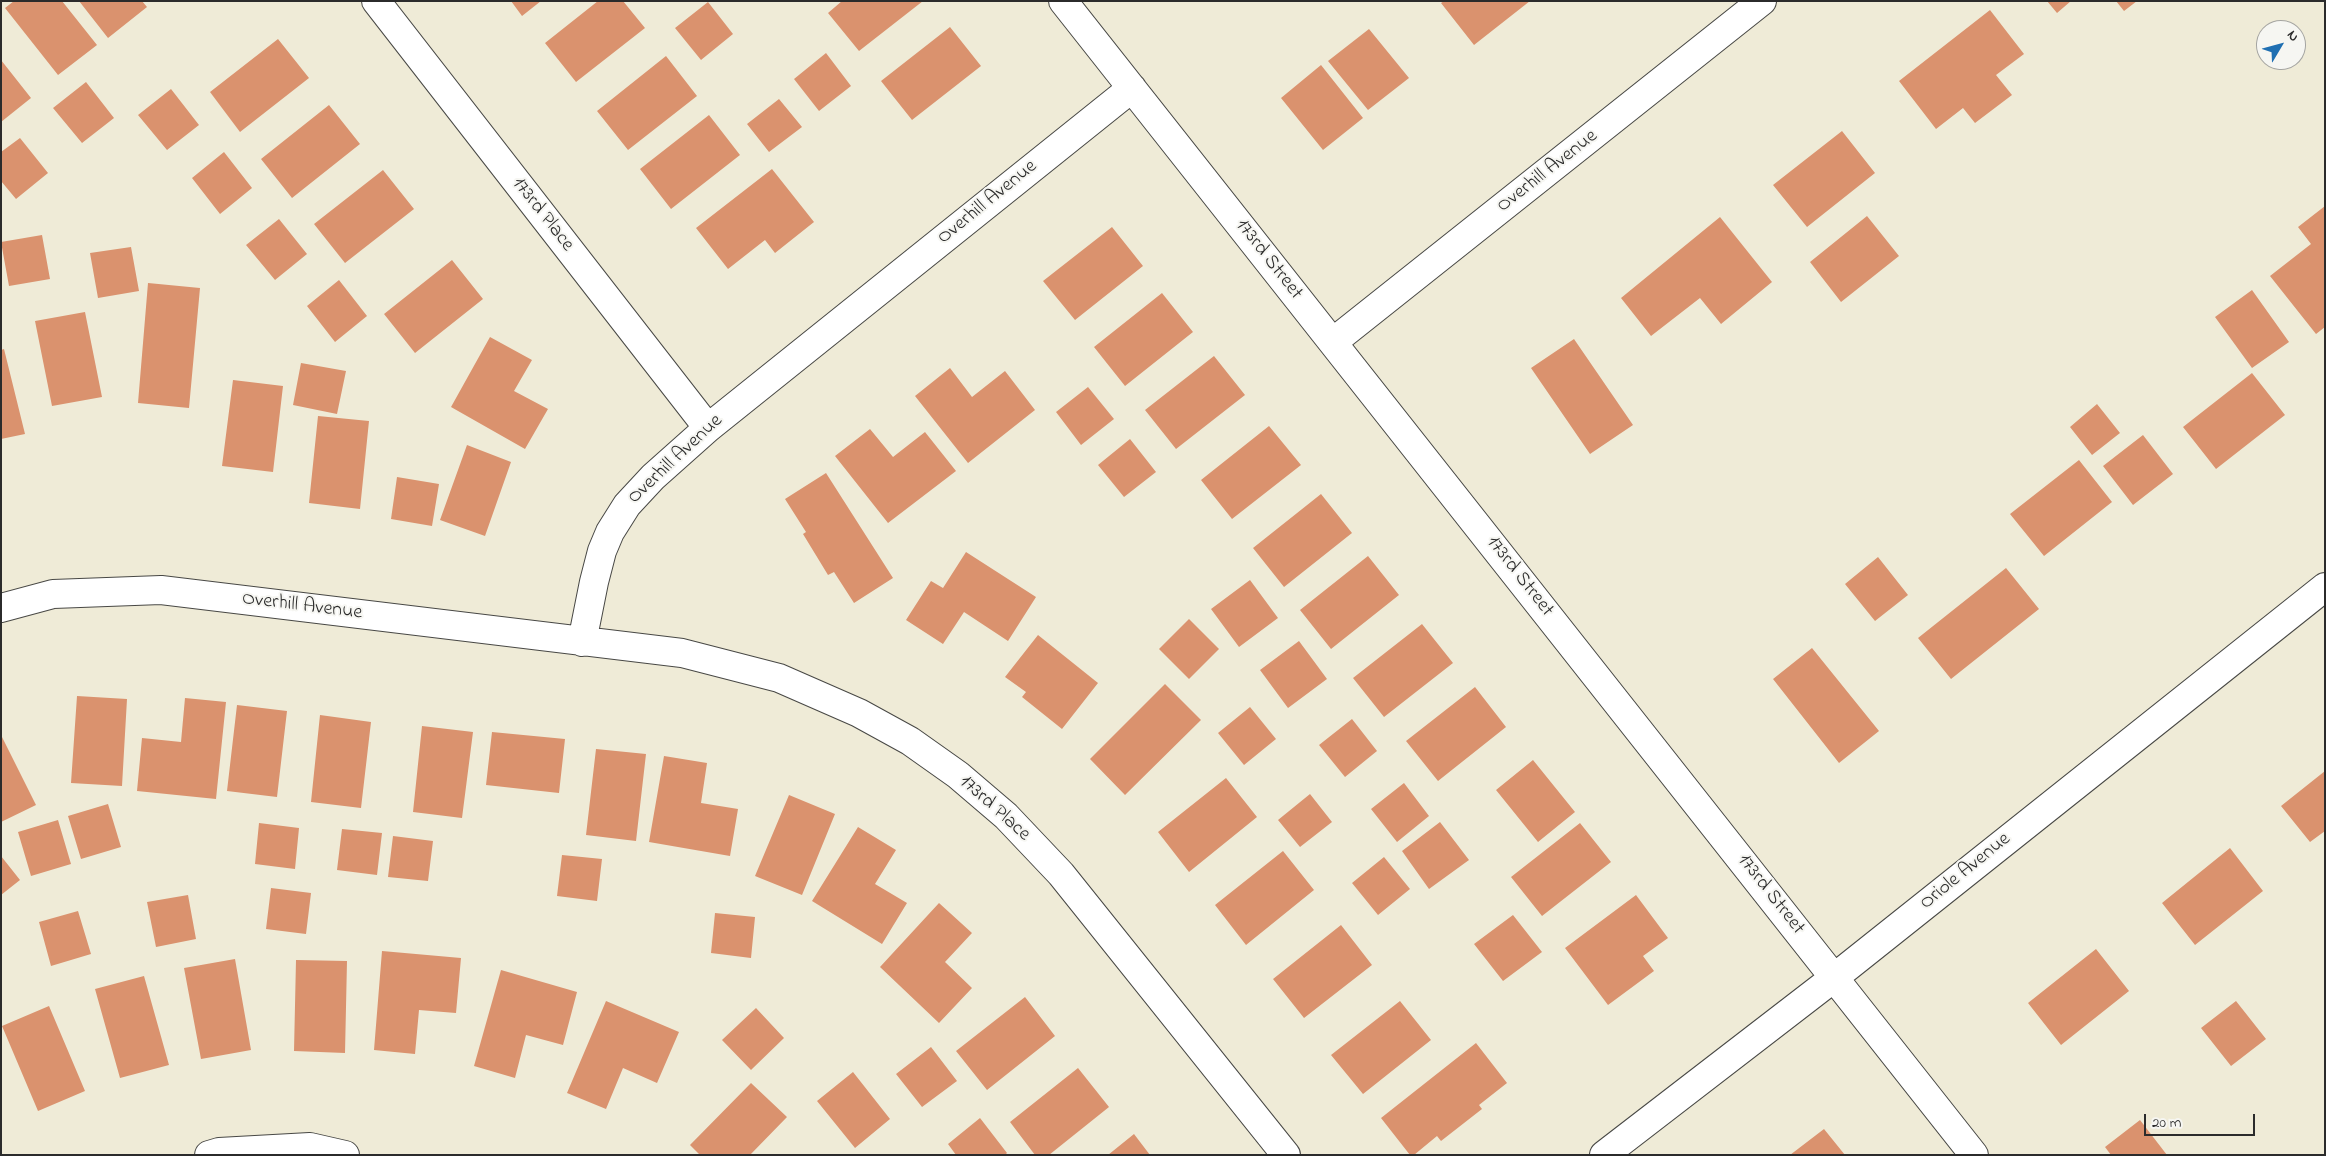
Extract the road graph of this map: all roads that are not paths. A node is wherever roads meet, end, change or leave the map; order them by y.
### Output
1 (376, 1) edge
2 (1063, 1) edge
3 (1762, 1) edge
4 (1132, 88) junction
5 (1333, 342) junction
6 (708, 428) junction
7 (2325, 587) edge
8 (1, 608) edge
9 (582, 642) junction
10 (1835, 977) junction
11 (209, 1155) edge
12 (345, 1155) edge
13 (1286, 1155) edge
14 (1604, 1155) edge
15 (1974, 1155) edge

1 - 6 street, 173rd Place
2 - 4 street, 173rd Street
3 - 5 street, Overhill Avenue
4 - 5 street, 173rd Street
4 - 6 street, Overhill Avenue
5 - 10 street, 173rd Street
6 - 9 street, Overhill Avenue
7 - 10 street, Oriole Avenue
8 - 9 street, Overhill Avenue
9 - 13 street, 173rd Place
10 - 14 street, Oriole Avenue
10 - 15 street, 173rd Street
11 - 12 street

